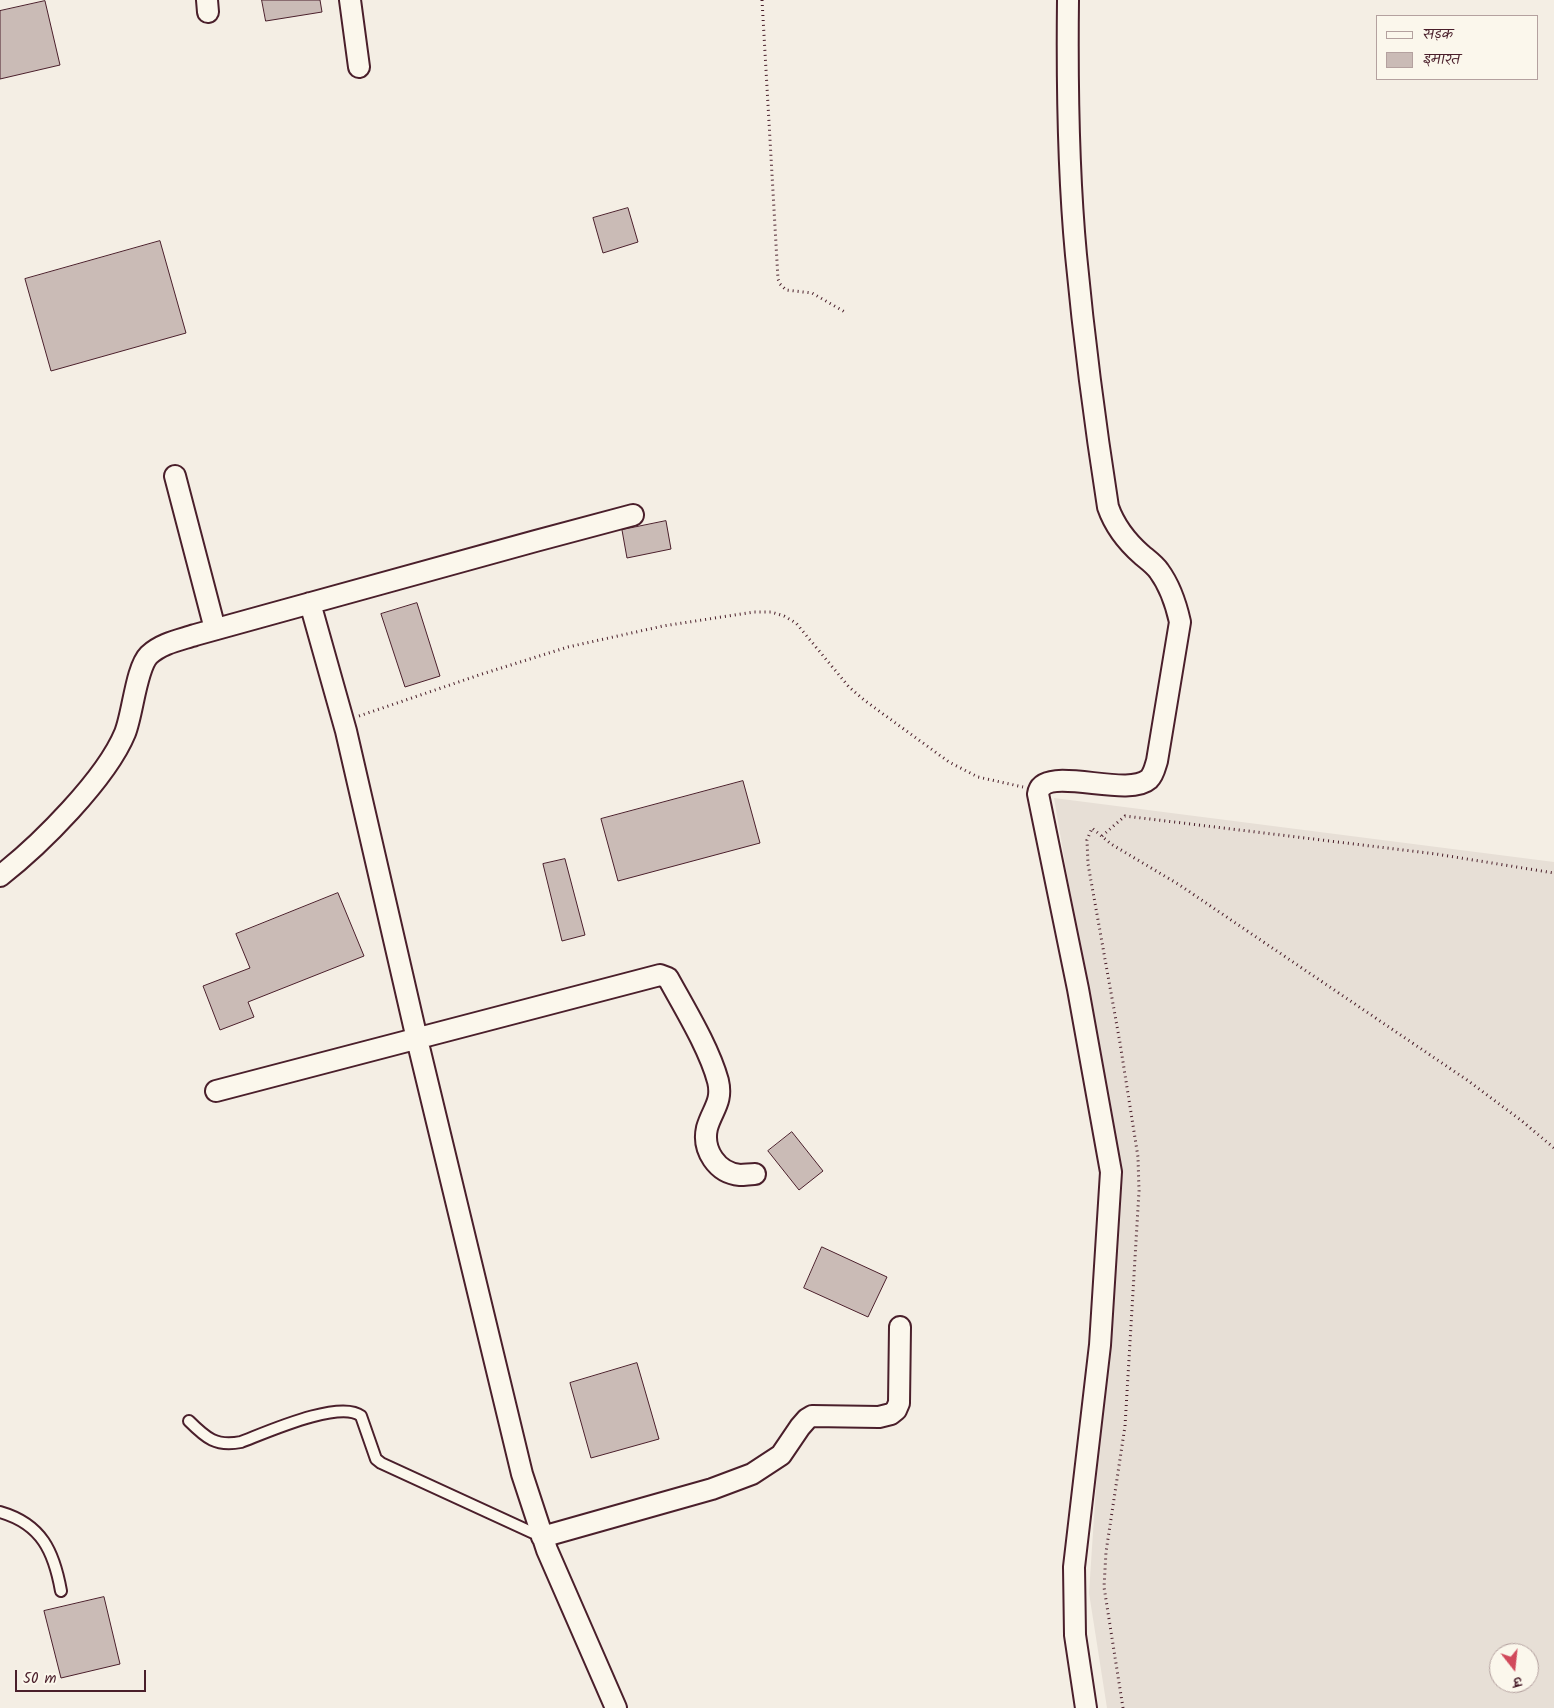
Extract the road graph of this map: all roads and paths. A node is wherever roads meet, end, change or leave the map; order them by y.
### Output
1 (350, 0) edge
2 (762, 0) edge
3 (1068, 0) edge
4 (359, 67) dead end
5 (845, 312) dead end
6 (174, 476) dead end
7 (633, 515) dead end
8 (310, 603) junction
9 (215, 629) junction
10 (343, 721) junction
11 (1038, 790) junction
12 (1092, 828) dead end
13 (1102, 836) junction
14 (1554, 873) edge
15 (0, 876) edge
16 (417, 1039) junction
17 (216, 1091) dead end
18 (1554, 1148) edge
19 (755, 1174) dead end
20 (900, 1327) dead end
21 (188, 1421) dead end
22 (0, 1512) edge
23 (542, 1537) junction
24 (62, 1592) dead end
25 (616, 1708) edge
26 (1086, 1708) edge

1 - 4 street
2 - 5 path
3 - 11 street
6 - 9 street
7 - 8 street
8 - 9 street
8 - 10 street
9 - 15 street
10 - 11 path
10 - 16 street
11 - 26 street
12 - 13 path
13 - 14 path
13 - 18 path
16 - 17 street
16 - 19 street
16 - 23 street
20 - 23 street
21 - 23 lane
22 - 24 lane
23 - 25 street

